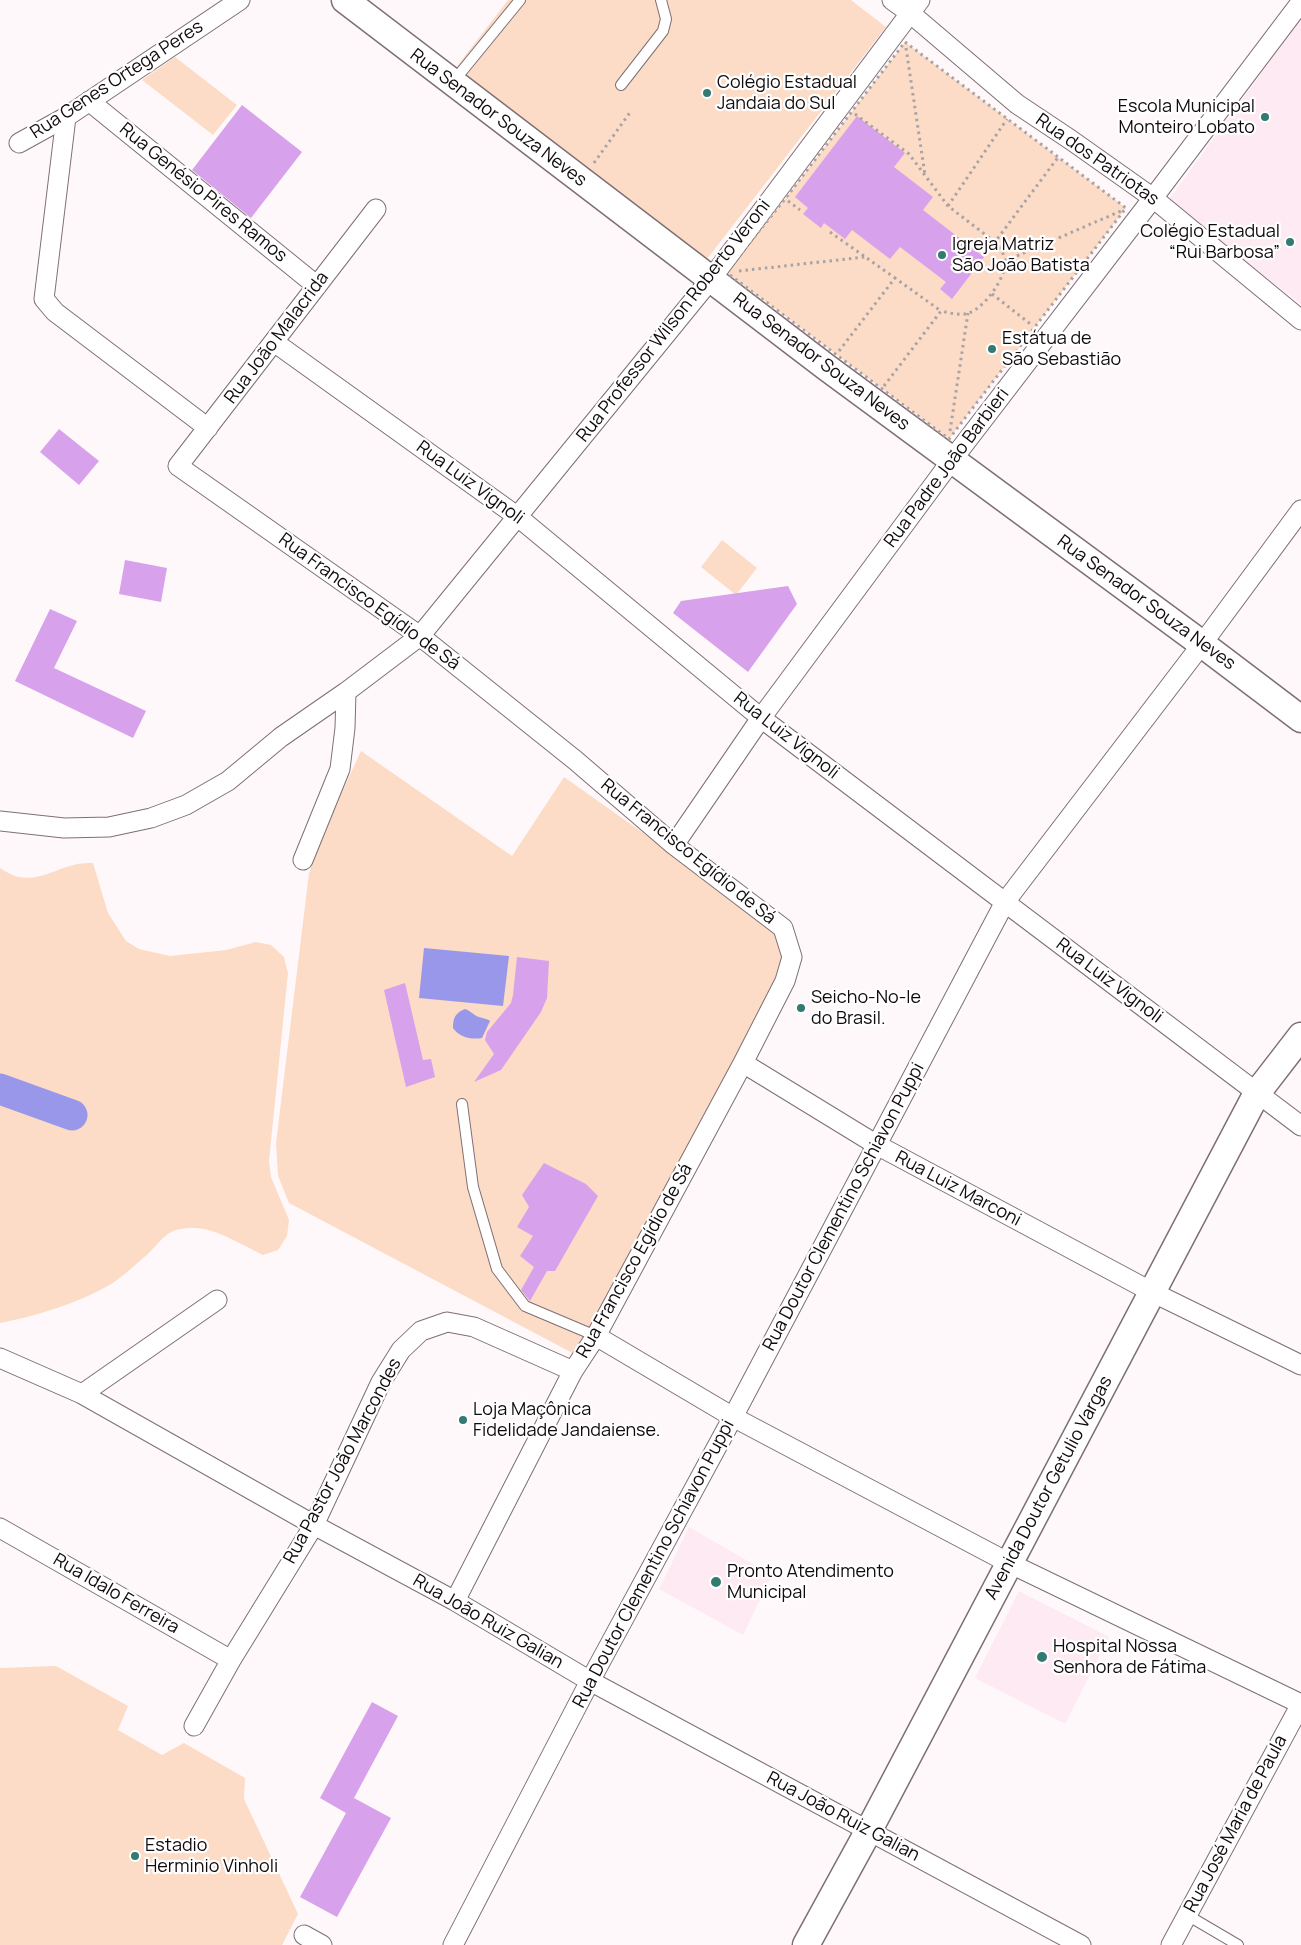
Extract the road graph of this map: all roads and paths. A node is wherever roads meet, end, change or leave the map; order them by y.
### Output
1 (240, 0) edge
2 (345, 0) edge
3 (520, 0) edge
4 (661, 0) edge
5 (892, 0) edge
6 (1301, 2) edge
7 (916, 7) edge
8 (905, 42) junction
9 (452, 82) junction
10 (620, 85) dead end
11 (89, 101) junction
12 (1017, 104) junction
13 (847, 108) junction
14 (631, 111) dead end
15 (66, 117) junction
16 (1007, 120) junction
17 (1071, 140) junction
18 (19, 143) dead end
19 (1058, 158) junction
20 (926, 178) junction
21 (581, 182) junction
22 (1153, 198) junction
23 (948, 206) junction
24 (1126, 208) junction
25 (376, 209) dead end
26 (830, 232) dead end
27 (995, 242) junction
28 (865, 257) junction
29 (1005, 261) junction
30 (719, 275) junction
31 (895, 278) junction
32 (317, 286) junction
33 (992, 294) junction
34 (941, 311) junction
35 (968, 313) junction
36 (1301, 320) edge
37 (1041, 331) junction
38 (274, 342) junction
39 (831, 360) junction
40 (877, 395) junction
41 (208, 428) junction
42 (950, 450) junction
43 (178, 466) joint
44 (1301, 510) edge
45 (518, 517) junction
46 (420, 636) junction
47 (1202, 644) junction
48 (346, 692) junction
49 (761, 718) junction
50 (1301, 719) edge
51 (0, 821) edge
52 (674, 845) junction
53 (304, 860) dead end
54 (1005, 902) junction
55 (1301, 1036) edge
56 (743, 1063) junction
57 (1257, 1093) junction
58 (462, 1104) dead end
59 (1301, 1126) edge
60 (877, 1145) junction
61 (1152, 1292) junction
62 (217, 1300) dead end
63 (596, 1336) junction
64 (0, 1358) edge
65 (1301, 1365) edge
66 (573, 1371) junction
67 (82, 1394) junction
68 (733, 1417) junction
69 (314, 1525) junction
70 (0, 1528) edge
71 (1009, 1563) junction
72 (455, 1601) junction
73 (231, 1660) junction
74 (590, 1681) junction
75 (1301, 1704) edge
76 (194, 1726) dead end
77 (869, 1830) junction
78 (1187, 1915) junction
79 (304, 1935) dead end
80 (322, 1945) edge
81 (453, 1945) edge
82 (806, 1945) edge
83 (1081, 1945) edge
84 (1171, 1945) edge
85 (1238, 1945) edge

1 - 11 street, Rua Genes Ortega Peres
2 - 9 street, Rua Senador Souza Neves
3 - 9 lane
4 - 10 lane
5 - 7 street, Rua dos Patriotas
6 - 22 street, Rua Padre João Barbieri
7 - 12 street, Rua dos Patriotas
7 - 13 street, Rua Professor Wilson Roberto Veroni
8 - 13 path
8 - 16 path
8 - 20 path
9 - 21 street, Rua Senador Souza Neves
11 - 15 street, Rua Genes Ortega Peres
11 - 32 street, Rua Genésio Pires Ramos
12 - 16 path
12 - 17 street, Rua dos Patriotas
13 - 20 path
13 - 30 street, Rua Professor Wilson Roberto Veroni
13 - 30 path
14 - 21 path
15 - 18 street, Rua Genes Ortega Peres
15 - 41 street
16 - 19 path
16 - 23 path
17 - 19 path
17 - 22 street, Rua dos Patriotas
19 - 24 path
19 - 27 path
20 - 23 path
21 - 30 street, Rua Senador Souza Neves
22 - 36 street, Rua dos Patriotas
22 - 37 street, Rua Padre João Barbieri
23 - 27 path
24 - 29 path
24 - 37 path
25 - 32 street, Rua João Malacrida
26 - 28 path
27 - 29 path
28 - 30 path
28 - 31 path
29 - 33 path
30 - 39 street, Rua Senador Souza Neves
30 - 39 path
30 - 45 street, Rua Professor Wilson Roberto Veroni
31 - 34 path
31 - 39 path
32 - 38 street, Rua João Malacrida
33 - 35 path
33 - 37 path
34 - 35 path
34 - 40 path
35 - 42 path
37 - 42 street, Rua Padre João Barbieri
37 - 42 path
38 - 41 street, Rua João Malacrida
38 - 45 street, Rua Luiz Vignoli
39 - 40 street, Rua Senador Souza Neves
39 - 40 path
40 - 42 street, Rua Senador Souza Neves
40 - 42 path
41 - 43 street, Rua João Malacrida
42 - 47 street, Rua Senador Souza Neves
42 - 49 street, Rua Padre João Barbieri
43 - 46 street, Rua Francisco Egídio de Sá
44 - 47 street, Rua Doutor Clementino Schiavon Puppi
45 - 46 street, Rua Professor Wilson Roberto Veroni
45 - 49 street, Rua Luiz Vignoli
46 - 48 street, Rua Professor Wilson Roberto Veroni
46 - 52 street, Rua Francisco Egídio de Sá
47 - 50 street, Rua Senador Souza Neves
47 - 54 street, Rua Doutor Clementino Schiavon Puppi
48 - 51 street, Rua Professor Wilson Roberto Veroni
48 - 53 street
49 - 52 street, Rua Padre João Barbieri
49 - 54 street, Rua Luiz Vignoli
52 - 56 street, Rua Francisco Egídio de Sá
54 - 57 street, Rua Luiz Vignoli
54 - 60 street, Rua Doutor Clementino Schiavon Puppi
55 - 57 street, Avenida Doutor Getulio Vargas
56 - 60 street, Rua Luiz Marconi
56 - 63 street, Rua Francisco Egídio de Sá
57 - 59 street, Rua Luiz Vignoli
57 - 61 street, Avenida Doutor Getulio Vargas
58 - 63 lane
60 - 61 street, Rua Luiz Marconi
60 - 68 street, Rua Doutor Clementino Schiavon Puppi
61 - 65 street, Rua Luiz Marconi
61 - 71 street, Avenida Doutor Getulio Vargas
62 - 67 street
63 - 66 street, Rua Francisco Egídio de Sá
63 - 68 street
64 - 67 street, Rua João Ruiz Galian
66 - 69 street, Rua Pastor João Marcondes
66 - 72 street, Rua Francisco Egídio de Sá
67 - 69 street, Rua João Ruiz Galian
68 - 71 street
68 - 74 street, Rua Doutor Clementino Schiavon Puppi
69 - 72 street, Rua João Ruiz Galian
69 - 73 street, Rua Pastor João Marcondes
70 - 73 street, Rua Idalo Ferreira
71 - 75 street
71 - 77 street, Avenida Doutor Getulio Vargas
72 - 74 street, Rua João Ruiz Galian
73 - 76 street, Rua Pastor João Marcondes
74 - 77 street, Rua João Ruiz Galian
74 - 81 street, Rua Doutor Clementino Schiavon Puppi
75 - 78 street, Rua José Maria de Paula
77 - 82 street, Avenida Doutor Getulio Vargas
77 - 83 street, Rua João Ruiz Galian
78 - 84 street, Rua José Maria de Paula
78 - 85 lane
79 - 80 street

